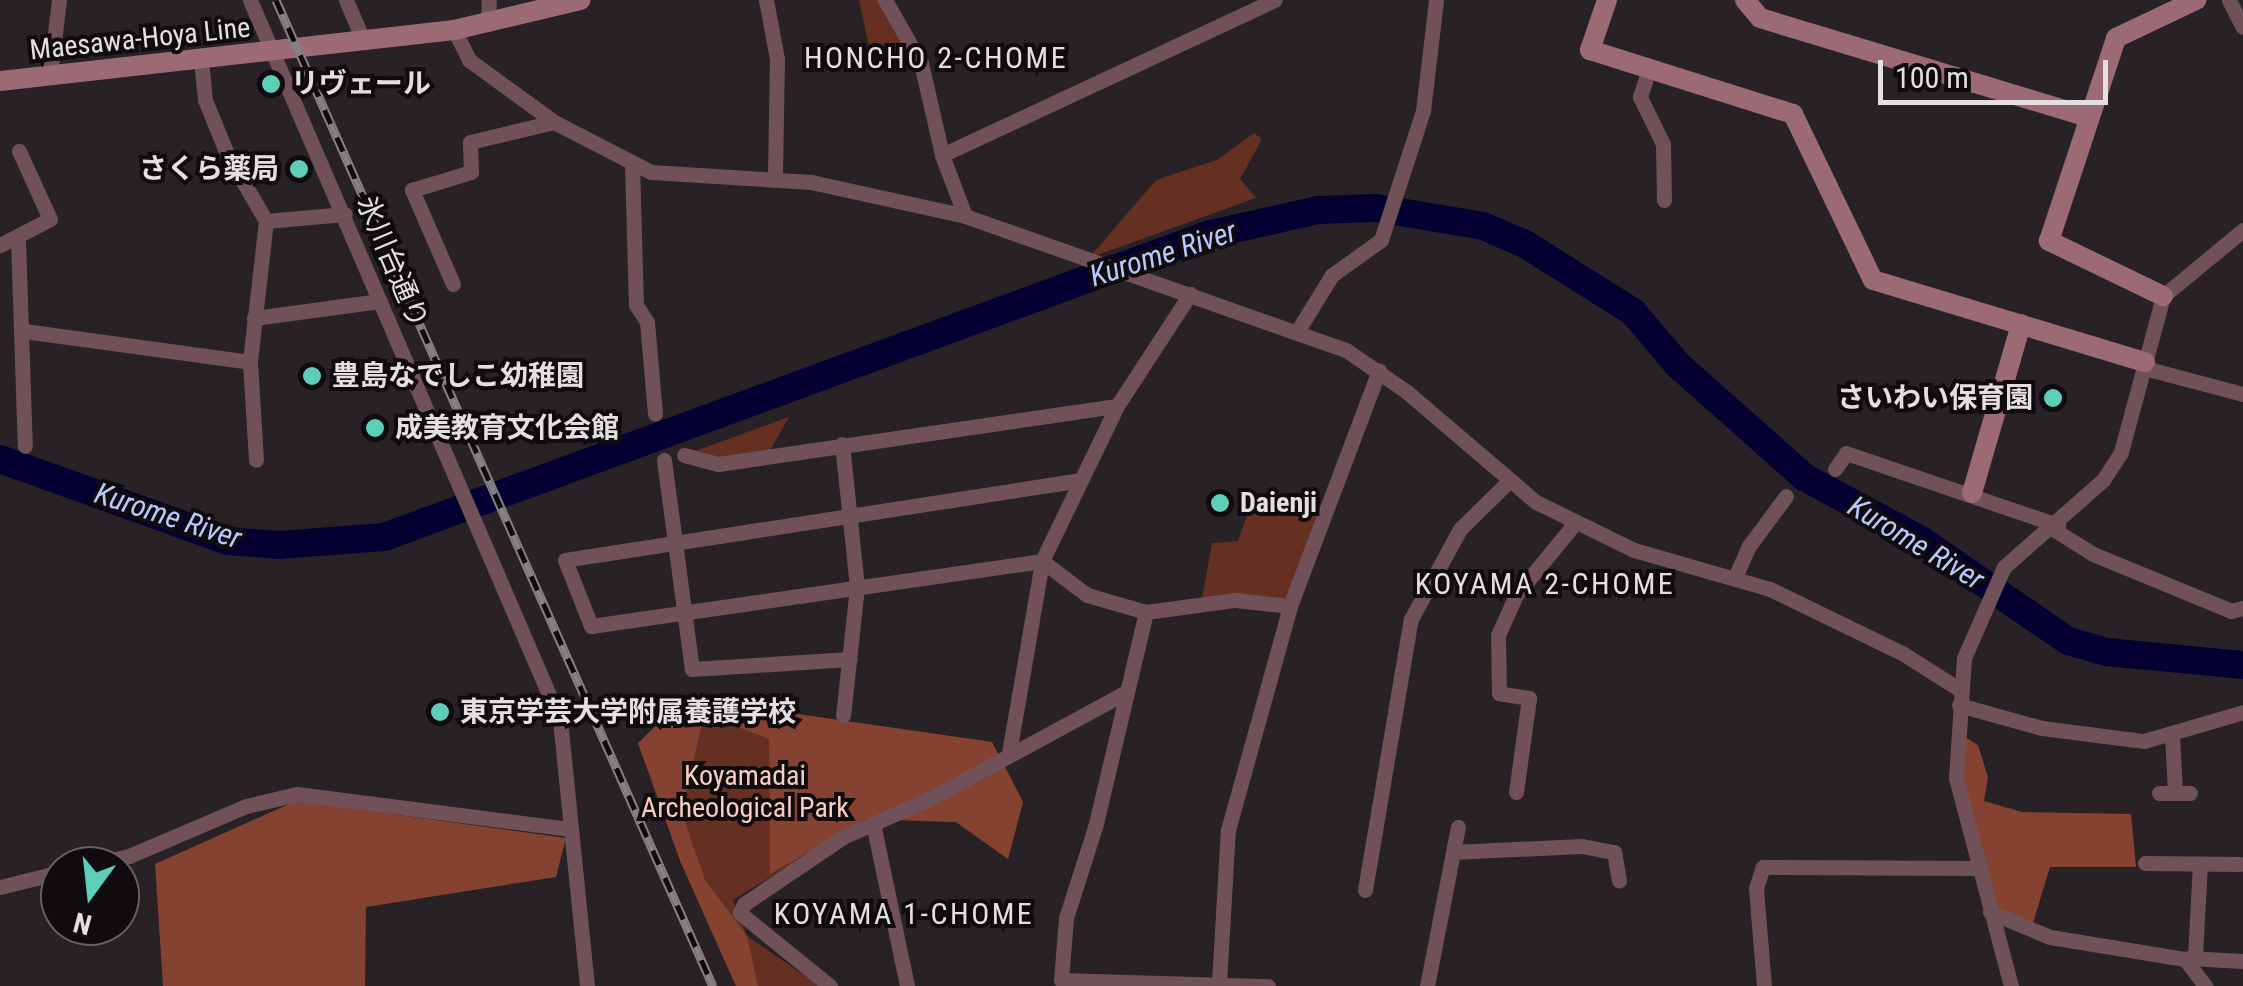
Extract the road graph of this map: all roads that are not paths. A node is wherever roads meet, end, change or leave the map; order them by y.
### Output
1 (58, 0) edge
2 (250, 0) edge
3 (346, 0) edge
4 (489, 0) edge
5 (581, 0) edge
6 (766, 0) edge
7 (885, 0) edge
8 (1275, 0) edge
9 (1436, 0) edge
10 (1607, 0) edge
11 (1746, 0) edge
12 (2196, 0) edge
13 (2235, 5) edge
14 (488, 24) junction
15 (2243, 27) edge
16 (454, 30) junction
17 (364, 42) junction
18 (275, 53) junction
19 (201, 62) junction
20 (1649, 69) junction
21 (50, 76) junction
22 (0, 81) edge
23 (2088, 117) junction
24 (554, 122) junction
25 (19, 151) dead end
26 (942, 156) junction
27 (632, 164) junction
28 (775, 178) junction
29 (1664, 200) dead end
30 (345, 214) junction
31 (965, 216) junction
32 (266, 221) junction
33 (2243, 230) edge
34 (18, 240) junction
35 (0, 245) edge
36 (454, 284) dead end
37 (1190, 294) junction
38 (2164, 296) junction
39 (380, 300) junction
40 (254, 318) junction
41 (2021, 324) junction
42 (1298, 330) junction
43 (24, 332) junction
44 (250, 362) junction
45 (2146, 362) junction
46 (1378, 370) junction
47 (2243, 394) edge
48 (1117, 406) junction
49 (654, 414) dead end
50 (842, 444) junction
51 (25, 446) dead end
52 (684, 455) dead end
53 (256, 460) dead end
54 (664, 460) dead end
55 (1836, 469) dead end
56 (1080, 480) junction
57 (1508, 482) junction
58 (1972, 493) junction
59 (1786, 496) dead end
60 (850, 514) junction
61 (1576, 522) junction
62 (2055, 527) junction
63 (677, 541) junction
64 (1042, 561) junction
65 (1736, 575) junction
66 (857, 587) junction
67 (1290, 606) junction
68 (2243, 608) edge
69 (688, 612) junction
70 (1146, 612) junction
71 (850, 659) junction
72 (1126, 692) junction
73 (1959, 697) junction
74 (2243, 712) edge
75 (843, 715) dead end
76 (2172, 734) junction
77 (1009, 753) junction
78 (1516, 792) dead end
79 (2175, 793) dead end
80 (873, 822) junction
81 (1458, 827) dead end
82 (569, 829) junction
83 (140, 851) edge
84 (1453, 852) junction
85 (2145, 863) dead end
86 (2200, 864) junction
87 (2240, 864) dead end
88 (1978, 868) junction
89 (40, 877) edge
90 (1618, 881) dead end
91 (0, 887) edge
92 (1365, 890) dead end
93 (1990, 912) junction
94 (2190, 958) junction
95 (2243, 961) edge
96 (1063, 983) edge
97 (1219, 984) junction
98 (1110, 985) edge
99 (587, 986) edge
100 (830, 986) edge
101 (907, 986) edge
102 (1268, 986) edge
103 (1427, 986) edge
104 (1764, 986) edge
105 (2011, 986) edge
106 (2206, 986) edge

1 - 21 street
2 - 18 street, 氷川台通り
3 - 17 street
4 - 14 street
5 - 14 street, Maesawa-Hoya Line
6 - 28 street
7 - 26 street
8 - 26 street
9 - 42 street
10 - 20 street
11 - 23 street
12 - 23 street
13 - 15 street
14 - 16 street, Maesawa-Hoya Line
16 - 17 street, Maesawa-Hoya Line
16 - 24 street
17 - 18 street, Maesawa-Hoya Line
18 - 19 street, Maesawa-Hoya Line
18 - 30 street, 氷川台通り
19 - 21 street, Maesawa-Hoya Line
19 - 32 street
20 - 29 street
20 - 41 street
21 - 22 street, Maesawa-Hoya Line
23 - 38 street
24 - 27 street
24 - 36 street
25 - 34 street
26 - 31 street
27 - 28 street
27 - 49 street
28 - 31 street
30 - 32 street
30 - 39 street, 氷川台通り
31 - 37 street
32 - 40 street
33 - 38 street
34 - 35 street
34 - 43 street
37 - 42 street
37 - 48 street
38 - 45 street
39 - 40 street
39 - 82 street, 氷川台通り
40 - 44 street
41 - 45 street
41 - 58 street
42 - 46 street
43 - 44 street
43 - 51 street
44 - 53 street
45 - 47 street
45 - 62 street
46 - 57 street
46 - 67 street
48 - 50 street
48 - 56 street
50 - 52 street
50 - 60 street
54 - 63 street
55 - 58 street
56 - 60 street
56 - 64 street
57 - 61 street
57 - 92 street
58 - 62 street
59 - 65 street
60 - 63 street
60 - 66 street
61 - 65 street
61 - 78 street
62 - 68 street
62 - 73 street
63 - 69 street
63 - 69 street
64 - 66 street
64 - 70 street
64 - 77 street
65 - 73 street
66 - 69 street
66 - 71 street
67 - 70 street
67 - 97 street
69 - 71 street
70 - 72 street
71 - 75 street
72 - 77 street
72 - 96 street
73 - 76 street
73 - 88 street
74 - 76 street
76 - 79 street
77 - 80 street
80 - 100 street
80 - 101 street
81 - 84 street
82 - 83 street
82 - 99 street, 氷川台通り
84 - 90 street
84 - 103 street
85 - 86 street
86 - 87 street
86 - 94 street
88 - 93 street
88 - 104 street
89 - 91 street
93 - 94 street
93 - 105 street
94 - 95 street
94 - 106 street
96 - 98 street
97 - 98 street
97 - 102 street

